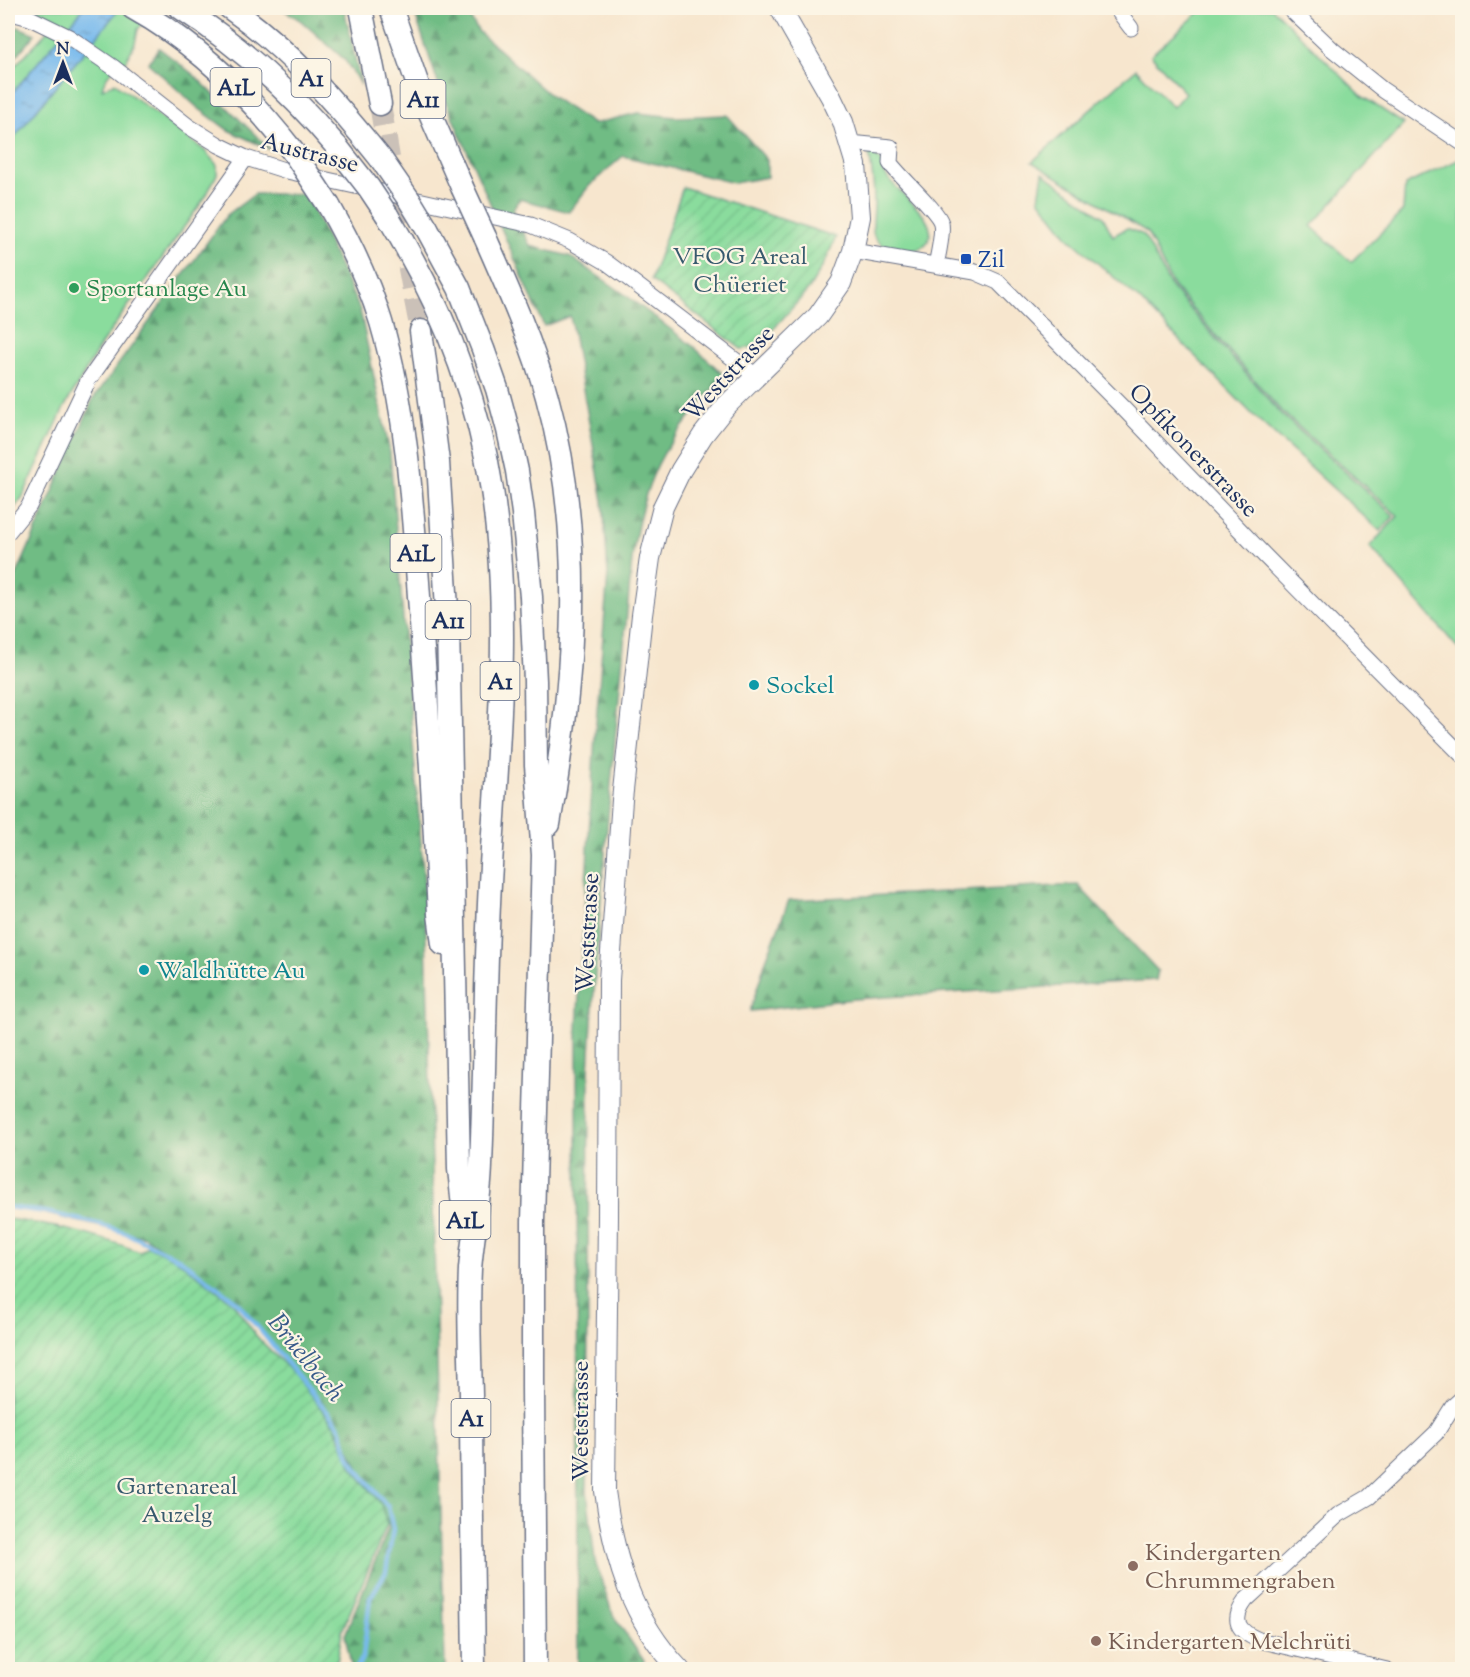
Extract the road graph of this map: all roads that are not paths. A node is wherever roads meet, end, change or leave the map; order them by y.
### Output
1 (133, 8) edge
2 (230, 8) edge
3 (361, 8) edge
4 (390, 8) edge
5 (780, 8) edge
6 (1116, 8) edge
7 (1289, 8) edge
8 (184, 9) edge
9 (8, 12) edge
10 (1131, 28) dead end
11 (380, 104) tunnel mouth
12 (850, 143) junction
13 (1462, 143) edge
14 (246, 158) junction
15 (853, 251) junction
16 (936, 265) junction
17 (422, 331) tunnel mouth
18 (756, 376) junction
19 (8, 532) edge
20 (1462, 754) edge
21 (543, 855) junction
22 (454, 911) joint
23 (457, 1038) junction
24 (470, 1270) junction
25 (1462, 1398) edge
26 (535, 1627) junction
27 (474, 1670) edge
28 (535, 1670) edge
29 (539, 1670) edge
30 (680, 1670) edge
31 (1387, 1670) edge

1 - 23 highway, A1L, bridge
2 - 21 highway, A1, bridge
3 - 11 highway, A11
4 - 21 highway, A11, bridge
5 - 12 main road, Weststrasse
6 - 10 street
7 - 13 street
8 - 24 highway, A1, bridge
9 - 14 street
12 - 15 main road, Weststrasse
12 - 16 street
14 - 18 street, Austrasse
14 - 19 street, Austrasse
15 - 16 street, Opfikonerstrasse
15 - 18 main road, Weststrasse
16 - 20 street, Opfikonerstrasse
17 - 22 highway, A11
18 - 30 main road, Weststrasse
21 - 26 highway, A1
22 - 23 highway, A1L
23 - 24 highway, A1L
24 - 27 highway, A1
25 - 31 street
26 - 28 highway, A1
26 - 29 highway

